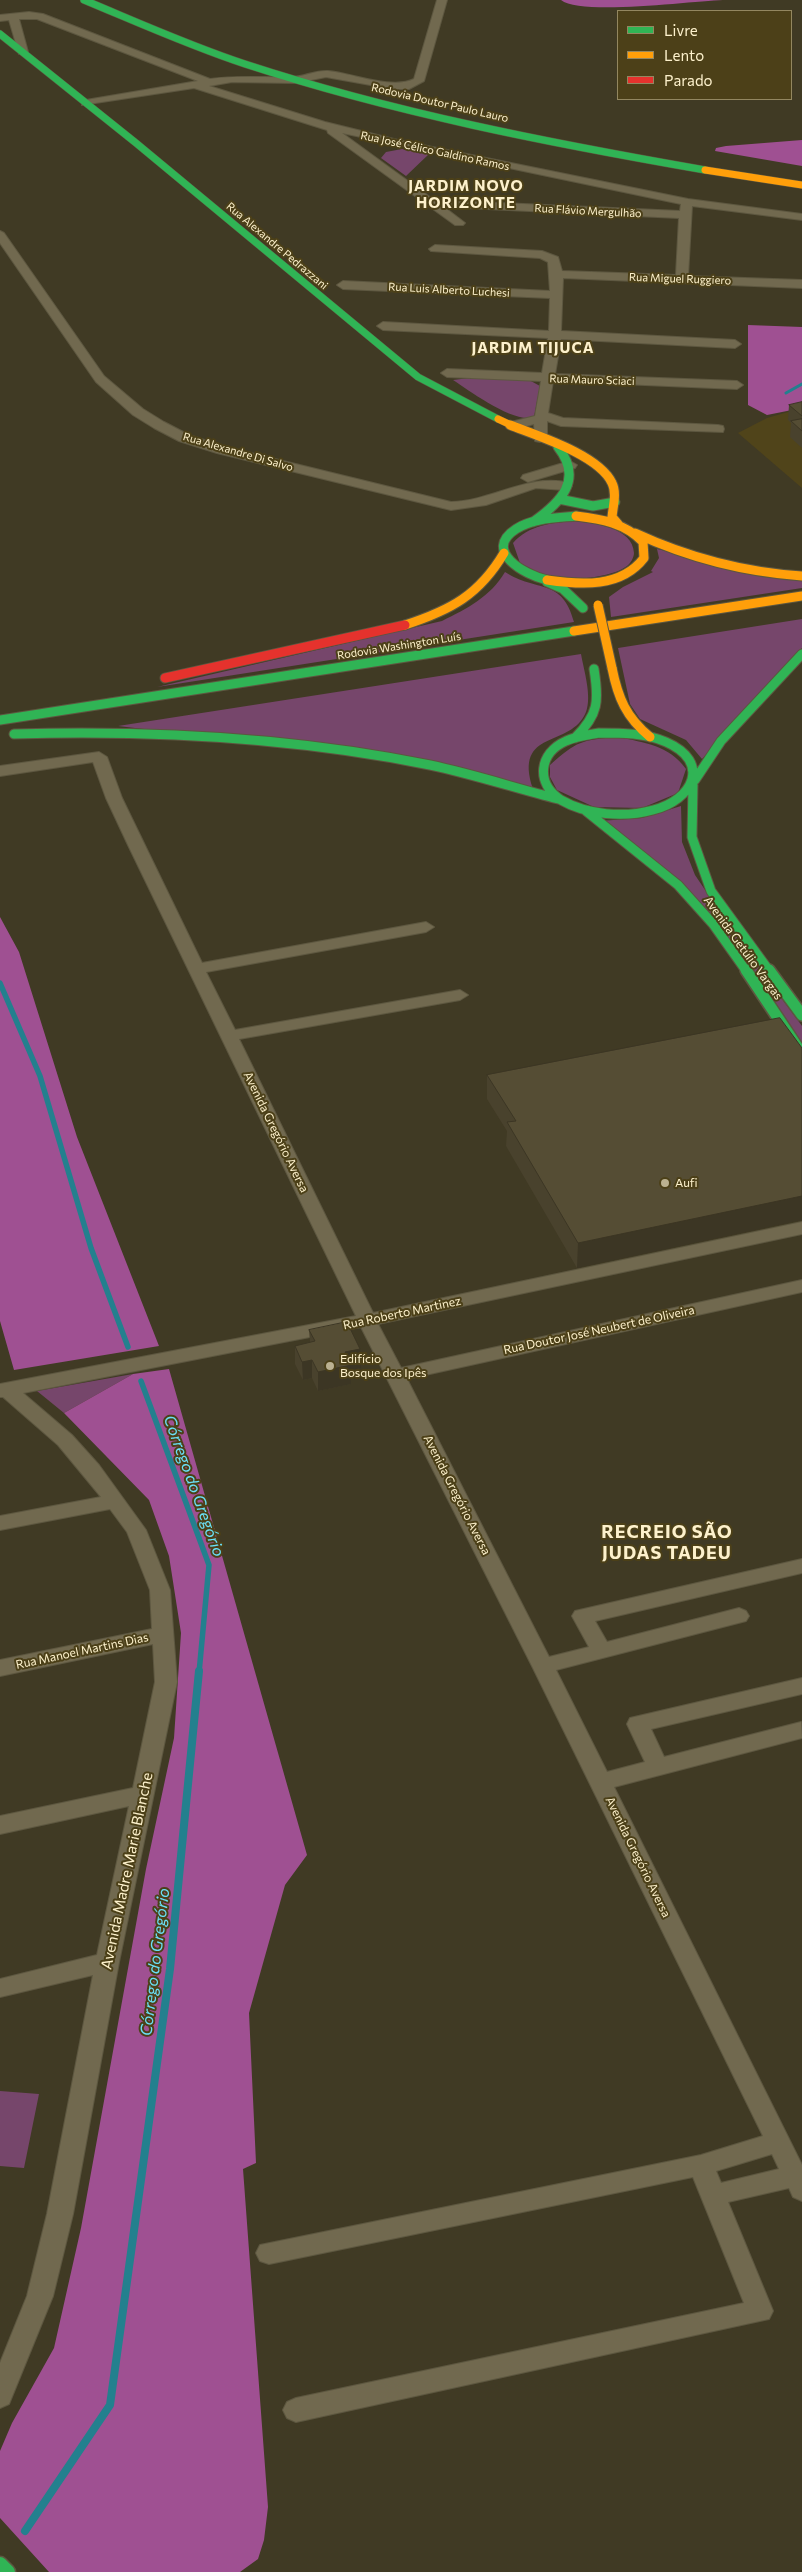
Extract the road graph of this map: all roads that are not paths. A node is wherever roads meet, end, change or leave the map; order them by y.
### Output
1 (84, 0) edge
2 (442, 0) edge
3 (13, 16) junction
4 (0, 18) edge
5 (0, 34) edge
6 (23, 52) junction
7 (244, 64) junction
8 (232, 79) junction
9 (296, 80) junction
10 (207, 82) junction
11 (192, 84) junction
12 (86, 103) junction
13 (322, 125) junction
14 (398, 144) junction
15 (369, 157) junction
16 (802, 185) edge
17 (688, 202) junction
18 (432, 203) junction
19 (684, 215) junction
20 (802, 217) edge
21 (459, 223) dead end
22 (0, 235) edge
23 (435, 249) dead end
24 (557, 274) junction
25 (682, 279) junction
26 (802, 284) edge
27 (343, 285) dead end
28 (556, 295) junction
29 (383, 326) dead end
30 (555, 336) junction
31 (735, 344) dead end
32 (447, 373) dead end
33 (548, 378) junction
34 (737, 385) dead end
35 (541, 416) junction
36 (512, 426) junction
37 (718, 429) dead end
38 (540, 438) junction
39 (558, 447) junction
40 (570, 465) junction
41 (602, 470) junction
42 (580, 490) dead end
43 (562, 493) junction
44 (615, 502) junction
45 (444, 504) junction
46 (533, 522) junction
47 (618, 524) junction
48 (635, 533) junction
49 (504, 553) junction
50 (629, 573) junction
51 (802, 576) edge
52 (539, 578) junction
53 (802, 596) edge
54 (623, 639) dead end
55 (802, 654) edge
56 (593, 662) dead end
57 (150, 682) dead end
58 (102, 692) dead end
59 (0, 714) edge
60 (0, 720) edge
61 (93, 721) dead end
62 (0, 734) edge
63 (650, 737) junction
64 (575, 738) junction
65 (0, 771) edge
66 (694, 783) junction
67 (114, 798) joint
68 (558, 798) junction
69 (585, 810) junction
70 (426, 927) dead end
71 (196, 969) junction
72 (460, 995) dead end
73 (802, 1015) edge
74 (230, 1036) junction
75 (802, 1054) edge
76 (802, 1228) edge
77 (802, 1286) edge
78 (368, 1320) junction
79 (397, 1374) junction
80 (3, 1390) edge
81 (115, 1501) junction
82 (0, 1523) edge
83 (802, 1566) edge
84 (739, 1616) dead end
85 (164, 1634) junction
86 (600, 1650) junction
87 (543, 1666) junction
88 (0, 1668) edge
89 (802, 1686) edge
90 (801, 1730) edge
91 (657, 1766) junction
92 (601, 1782) junction
93 (144, 1794) junction
94 (0, 1825) edge
95 (107, 1962) junction
96 (0, 1988) edge
97 (778, 2142) junction
98 (701, 2165) junction
99 (799, 2183) edge
100 (713, 2195) junction
101 (269, 2253) dead end
102 (0, 2396) edge
103 (296, 2410) dead end
104 (0, 2564) edge
105 (8, 2572) edge

1 - 7 main road, Rodovia Doutor Paulo Lauro
2 - 9 street
3 - 4 street
3 - 6 street
3 - 10 street
5 - 6 main road, Rua Alexandre Pedrazzani
6 - 12 main road, Rua Alexandre Pedrazzani
7 - 8 street
7 - 9 main road, Rodovia Doutor Paulo Lauro
8 - 9 street
8 - 10 street
9 - 16 main road, Rodovia Doutor Paulo Lauro
10 - 11 street
11 - 12 street
11 - 13 street, Rua José Célico Galdino Ramos
12 - 36 main road, Rua Alexandre Pedrazzani
13 - 14 street, Rua José Célico Galdino Ramos
13 - 15 street
14 - 15 street
14 - 17 street, Rua José Célico Galdino Ramos
15 - 18 street
17 - 19 street
17 - 20 street, Rua José Célico Galdino Ramos
18 - 19 street, Rua Flávio Mergulhão
18 - 21 street
19 - 25 street
22 - 45 street, Rua Alexandre Di Salvo
23 - 24 street
24 - 25 street, Rua Miguel Ruggiero
24 - 28 street
25 - 26 street, Rua Miguel Ruggiero
27 - 28 street, Rua Luis Alberto Luchesi
28 - 30 street
29 - 30 street
30 - 31 street
30 - 33 street
32 - 33 street, Rua Mauro Sciaci
33 - 34 street, Rua Mauro Sciaci
33 - 35 street
35 - 36 street
35 - 37 street
35 - 38 street
36 - 38 main road, Rua Alexandre Pedrazzani
38 - 39 main road, Rua Alexandre Pedrazzani
39 - 40 main road, Rua Alexandre Pedrazzani
39 - 41 main road, Rua Alexandre Pedrazzani
40 - 41 main road
40 - 43 main road
40 - 45 street, Rua Alexandre Di Salvo
41 - 44 main road, Rua Alexandre Pedrazzani
42 - 43 main road
43 - 44 main road
43 - 45 street, Rua Alexandre Di Salvo
43 - 46 main road
44 - 47 main road, Rua Alexandre Pedrazzani
46 - 47 main road
46 - 49 main road
47 - 48 main road
48 - 50 main road
48 - 51 main road
49 - 52 main road
49 - 57 main road
50 - 52 main road
50 - 63 main road, bridge
52 - 54 main road
53 - 60 main road, Rodovia Washington Luís
55 - 66 main road
56 - 64 main road
58 - 59 main road
61 - 62 main road
62 - 68 main road
63 - 64 main road
63 - 66 main road
64 - 68 main road
65 - 67 street
66 - 69 main road
66 - 73 main road, Avenida Getúlio Vargas
67 - 71 street, Avenida Gregório Aversa
68 - 69 main road
69 - 75 main road, Avenida Getúlio Vargas
70 - 71 street
71 - 74 street, Avenida Gregório Aversa
72 - 74 street
74 - 78 street, Avenida Gregório Aversa
76 - 78 street, Rua Roberto Martinez
77 - 79 street, Rua Doutor José Neubert de Oliveira
78 - 79 street, Avenida Gregório Aversa
78 - 80 street, Rua Roberto Martinez
79 - 87 street, Avenida Gregório Aversa
80 - 81 street, Avenida Madre Marie Blanche
81 - 82 street
81 - 85 street, Avenida Madre Marie Blanche
83 - 86 street
84 - 86 street
85 - 88 street, Rua Manoel Martins Dias
85 - 93 street, Avenida Madre Marie Blanche
86 - 87 street
87 - 92 street, Avenida Gregório Aversa
89 - 91 street
90 - 91 street
91 - 92 street
92 - 97 street, Avenida Gregório Aversa
93 - 94 street
93 - 95 street, Avenida Madre Marie Blanche
95 - 96 street
95 - 102 street, Avenida Madre Marie Blanche
97 - 98 street
97 - 99 street, Avenida Gregório Aversa
98 - 100 street
98 - 101 street
99 - 100 street
100 - 103 street
104 - 105 main road

